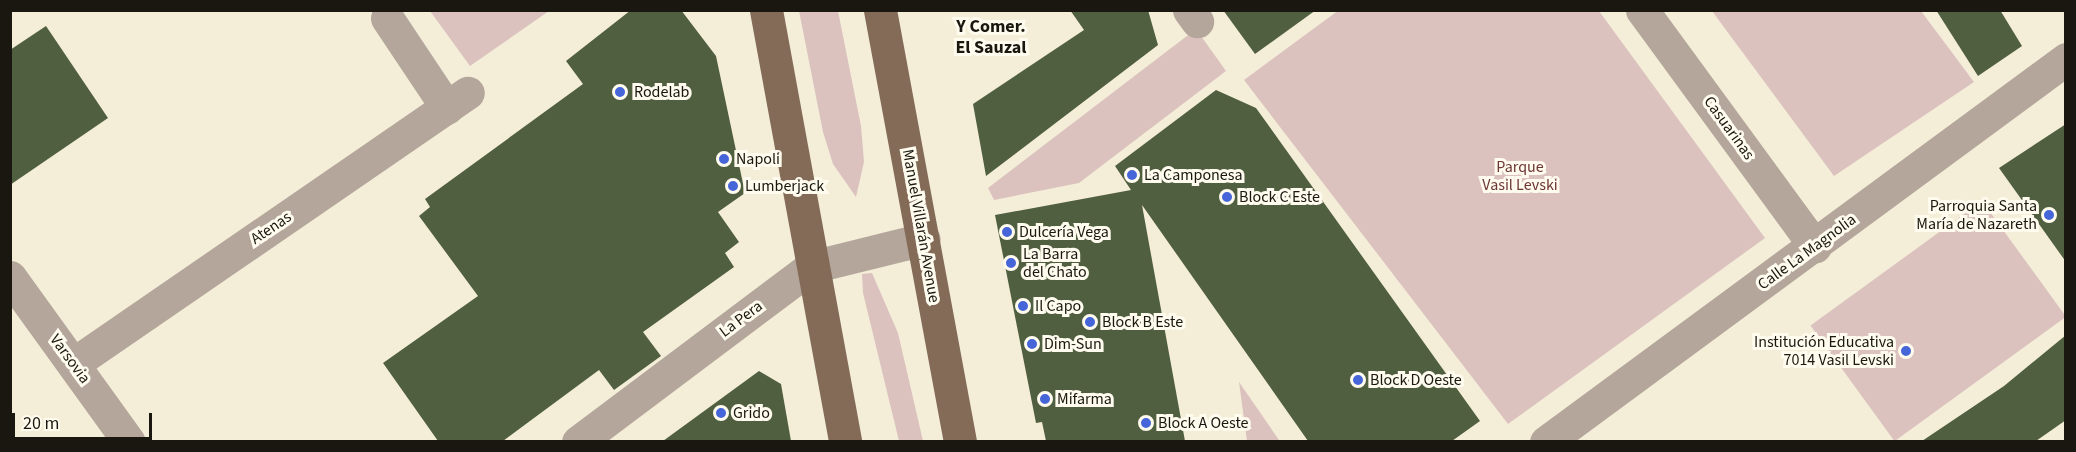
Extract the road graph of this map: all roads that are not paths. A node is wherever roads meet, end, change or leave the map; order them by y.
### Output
1 (766, 10) edge
2 (880, 10) edge
3 (1642, 10) edge
4 (387, 18) dead end
5 (2066, 59) edge
6 (924, 239) junction
7 (1815, 246) junction
8 (811, 267) junction
9 (10, 277) edge
10 (73, 364) junction
11 (129, 441) edge
12 (579, 441) edge
13 (845, 441) edge
14 (960, 441) edge
15 (1546, 441) edge

1 - 8 main road
2 - 6 main road, Manuel Villarán Avenue
3 - 7 street, Casuarinas
4 - 10 street, Atenas
5 - 7 street, Calle La Magnolia
6 - 8 street, La Pera
6 - 14 main road, Manuel Villarán Avenue
7 - 15 street, Calle La Magnolia
8 - 12 street, La Pera
8 - 13 main road
9 - 10 street, Varsovia
10 - 11 street, Varsovia

